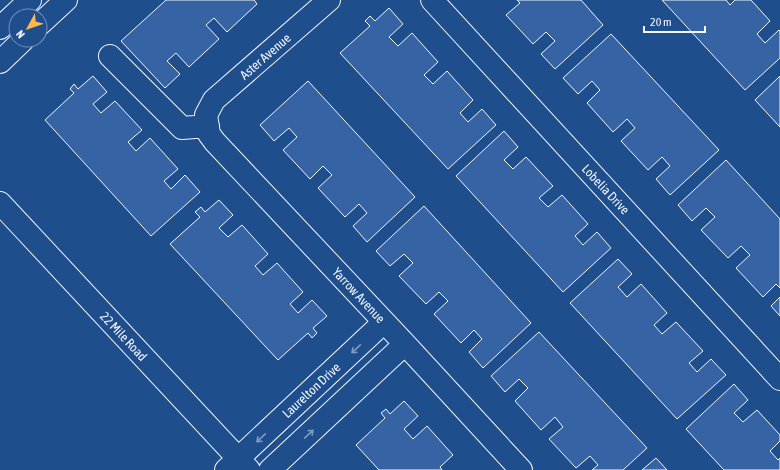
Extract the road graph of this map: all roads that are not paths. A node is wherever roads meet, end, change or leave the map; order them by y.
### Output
1 (30, 0) edge
2 (66, 0) edge
3 (329, 0) edge
4 (432, 0) edge
5 (23, 8) edge
6 (48, 17) edge
7 (15, 48) edge
8 (110, 56) dead end
9 (0, 62) edge
10 (207, 120) junction
11 (0, 203) edge
12 (384, 322) junction
13 (405, 344) junction
14 (780, 378) edge
15 (238, 466) edge
16 (270, 470) edge
17 (521, 470) edge

1 - 5 street
2 - 6 street
3 - 10 street, Aster Avenue
4 - 14 street, Lobelia Drive
7 - 9 street
8 - 10 street
10 - 12 street, Yarrow Avenue
11 - 15 street, 22 Mile Road
12 - 13 street, Yarrow Avenue
12 -> 15 street, Laurelton Drive
16 -> 13 street
13 - 17 street, Yarrow Avenue

